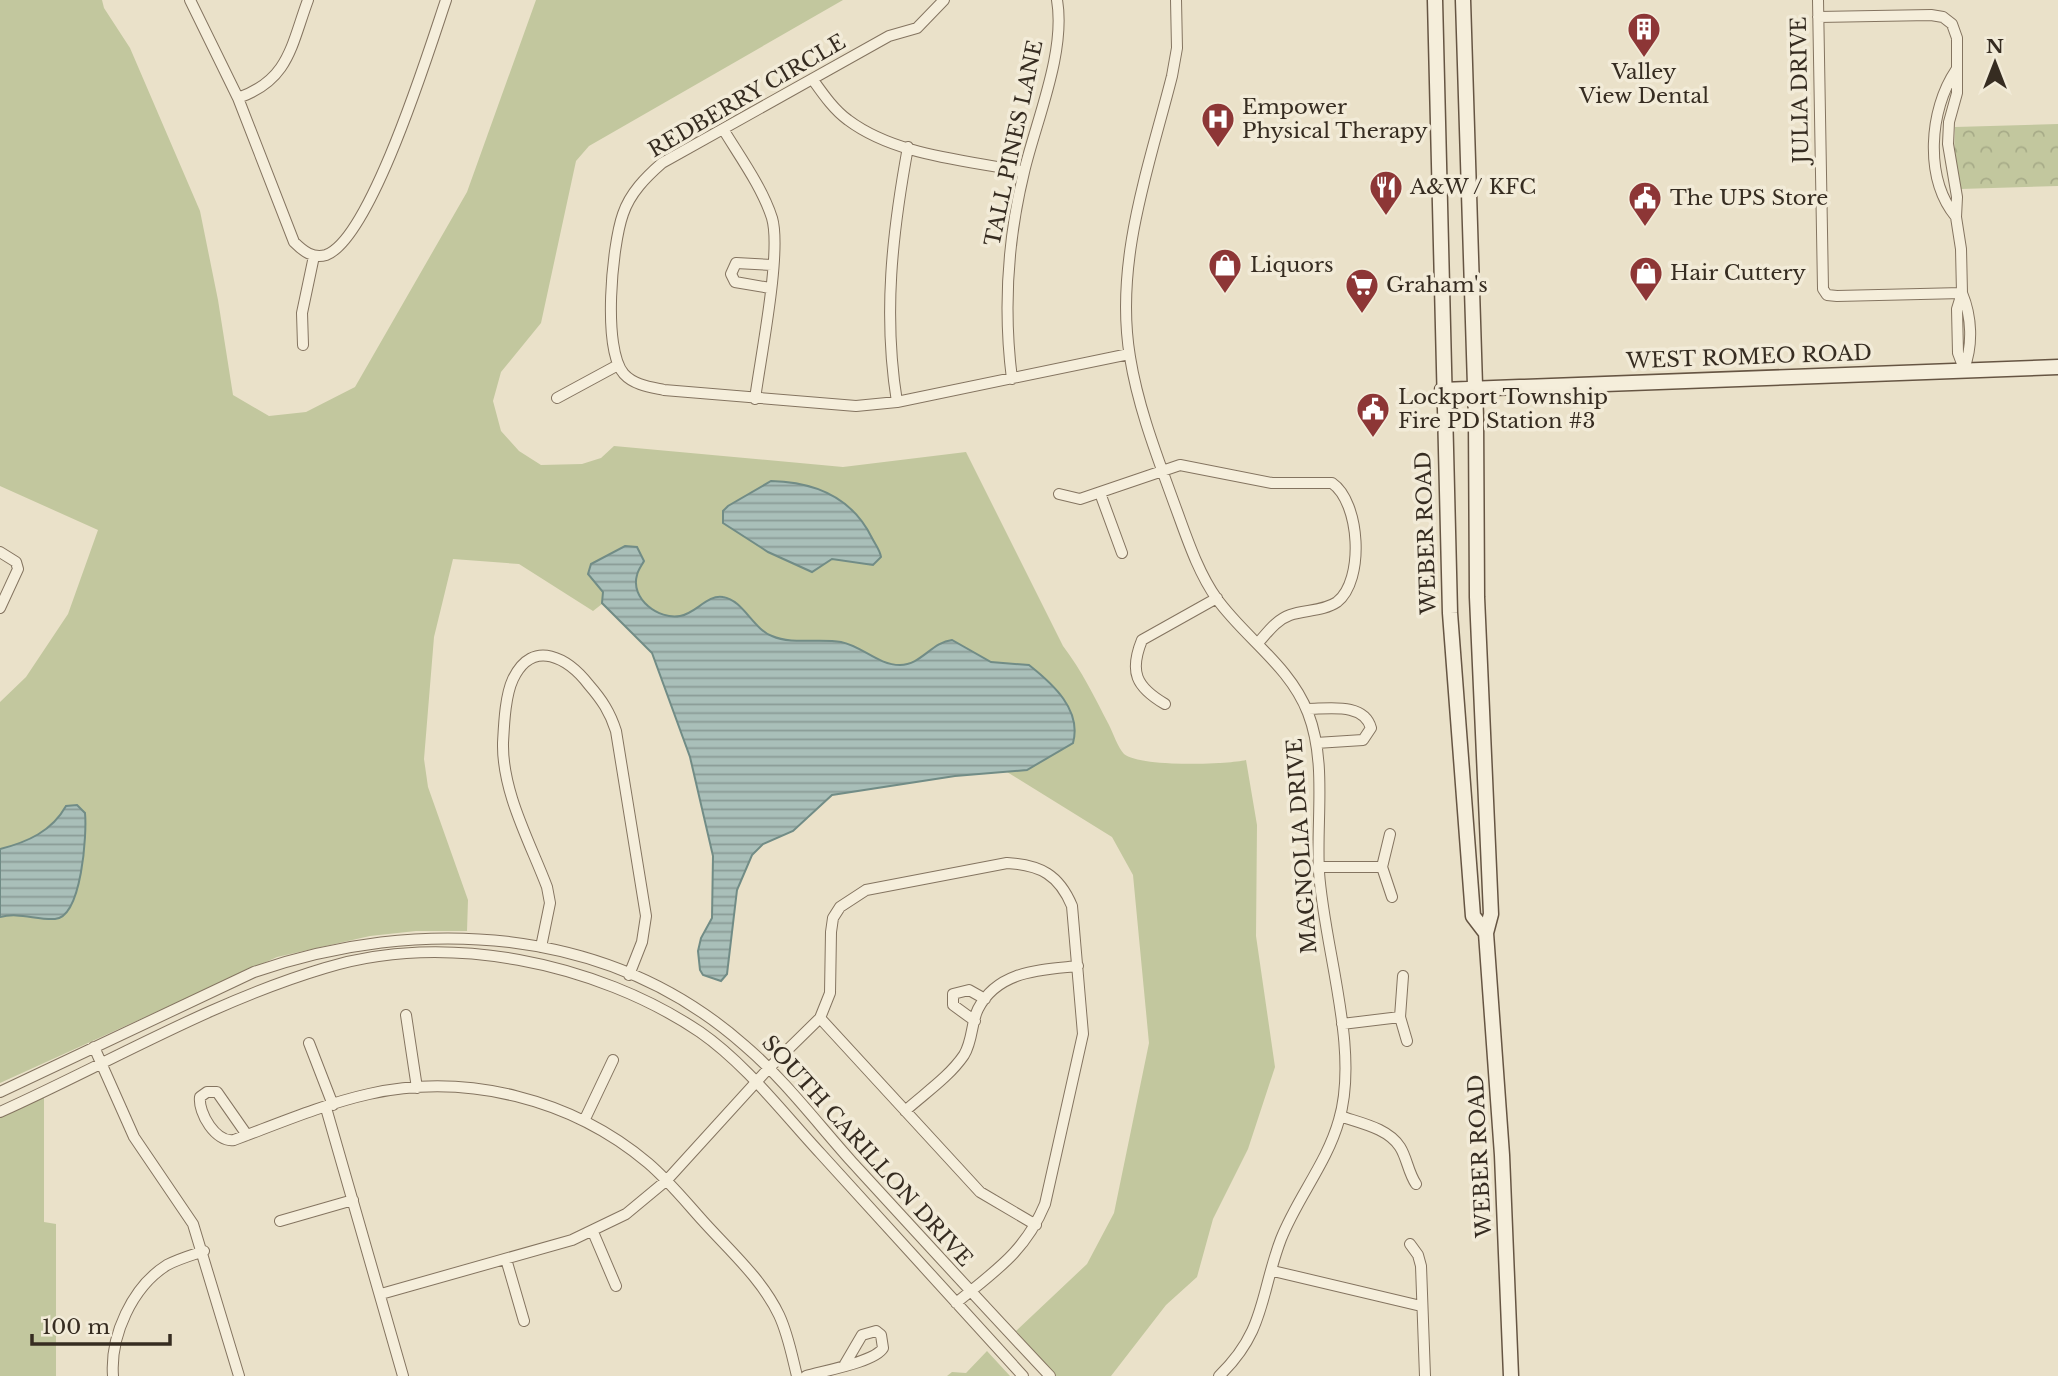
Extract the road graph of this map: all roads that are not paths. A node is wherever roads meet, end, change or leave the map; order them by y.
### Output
1 (190, 0) edge
2 (308, 0) edge
3 (446, 0) edge
4 (944, 0) edge
5 (1057, 0) edge
6 (1176, 0) edge
7 (1435, 0) edge
8 (1463, 0) edge
9 (1818, 0) edge
10 (1818, 17) junction
11 (813, 80) junction
12 (238, 98) junction
13 (723, 129) junction
14 (908, 148) junction
15 (1024, 172) junction
16 (314, 256) junction
17 (772, 265) junction
18 (769, 288) junction
19 (1962, 293) junction
20 (303, 345) dead end
21 (1129, 354) junction
22 (618, 365) junction
23 (2058, 367) edge
24 (1964, 369) junction
25 (1012, 379) junction
26 (1475, 389) junction
27 (1443, 390) junction
28 (557, 398) dead end
29 (755, 399) junction
30 (897, 402) junction
31 (1163, 472) junction
32 (1100, 493) junction
33 (1059, 494) dead end
34 (0, 552) edge
35 (1122, 553) dead end
36 (1217, 598) junction
37 (0, 608) edge
38 (1258, 643) junction
39 (1165, 704) dead end
40 (1307, 709) junction
41 (1315, 743) junction
42 (1390, 834) dead end
43 (1382, 866) junction
44 (1318, 867) junction
45 (1392, 897) dead end
46 (1486, 933) junction
47 (541, 947) junction
48 (1078, 966) junction
49 (629, 975) junction
50 (1403, 976) dead end
51 (985, 999) junction
52 (406, 1015) dead end
53 (1400, 1017) junction
54 (820, 1018) junction
55 (975, 1021) junction
56 (1342, 1024) junction
57 (1407, 1041) dead end
58 (309, 1043) dead end
59 (94, 1047) junction
60 (613, 1060) dead end
61 (102, 1064) junction
62 (768, 1069) junction
63 (755, 1083) junction
64 (417, 1088) junction
65 (0, 1092) edge
66 (330, 1106) junction
67 (905, 1111) junction
68 (0, 1112) edge
69 (1340, 1116) junction
70 (584, 1121) junction
71 (247, 1135) junction
72 (667, 1180) junction
73 (1416, 1184) dead end
74 (354, 1200) junction
75 (280, 1221) dead end
76 (1036, 1225) junction
77 (593, 1232) junction
78 (1410, 1244) dead end
79 (204, 1251) junction
80 (506, 1259) junction
81 (1273, 1271) junction
82 (616, 1286) dead end
83 (970, 1292) junction
84 (381, 1294) junction
85 (957, 1303) junction
86 (1422, 1306) junction
87 (524, 1321) dead end
88 (845, 1364) dead end
89 (113, 1376) edge
90 (239, 1376) edge
91 (403, 1376) edge
92 (797, 1376) edge
93 (806, 1376) edge
94 (1023, 1376) edge
95 (1050, 1376) edge
96 (1219, 1376) edge
97 (1425, 1376) edge
98 (1511, 1376) edge

1 - 12 street
2 - 12 street
3 - 16 street
4 - 11 street, REDBERRY CIRCLE
5 - 15 street, TALL PINES LANE
6 - 21 street, MAGNOLIA DRIVE
7 - 27 main road, WEBER ROAD
8 - 26 main road, WEBER ROAD
9 - 10 street, JULIA DRIVE
10 - 19 street, JULIA DRIVE
10 - 19 street
11 - 13 street, REDBERRY CIRCLE
11 - 14 street
12 - 16 street
13 - 17 street
13 - 22 street, REDBERRY CIRCLE
14 - 15 street
14 - 30 street
15 - 25 street, TALL PINES LANE
16 - 20 street
17 - 18 street
17 - 18 street
18 - 29 street
19 - 24 street
21 - 25 street
21 - 31 street, MAGNOLIA DRIVE
22 - 28 street
22 - 29 street
23 - 24 main road, WEST ROMEO ROAD
24 - 26 main road, WEST ROMEO ROAD
25 - 30 street
26 - 27 main road, WEST ROMEO ROAD
26 - 46 main road, WEBER ROAD
27 - 46 main road, WEBER ROAD
29 - 30 street
31 - 32 street
31 - 36 street, MAGNOLIA DRIVE
31 - 38 street
32 - 33 street
32 - 35 street
34 - 37 street
36 - 38 street, MAGNOLIA DRIVE
36 - 39 street
38 - 40 street, MAGNOLIA DRIVE
40 - 41 street, MAGNOLIA DRIVE
40 - 41 street
41 - 44 street, MAGNOLIA DRIVE
42 - 43 street
43 - 44 street
43 - 45 street
44 - 56 street, MAGNOLIA DRIVE
46 - 98 main road, WEBER ROAD
47 - 49 street, SOUTH CARILLON DRIVE
47 - 49 street
47 - 59 street, SOUTH CARILLON DRIVE
48 - 51 street
48 - 54 street
48 - 76 street
49 - 62 street, SOUTH CARILLON DRIVE
50 - 53 street
51 - 55 street
51 - 55 street
52 - 64 street
53 - 56 street
53 - 57 street
54 - 62 street
54 - 67 street
55 - 67 street
56 - 69 street, MAGNOLIA DRIVE
58 - 66 street
59 - 61 street
59 - 65 street, SOUTH CARILLON DRIVE
60 - 70 street
61 - 63 street, SOUTH CARILLON DRIVE
61 - 68 street, SOUTH CARILLON DRIVE
61 - 79 street
62 - 63 street
62 - 83 street, SOUTH CARILLON DRIVE
63 - 72 street
63 - 85 street, SOUTH CARILLON DRIVE
64 - 66 street
64 - 70 street
66 - 71 street
66 - 74 street
67 - 76 street
69 - 73 street
69 - 81 street, MAGNOLIA DRIVE
70 - 72 street
71 - 71 street
72 - 77 street
72 - 92 street
74 - 75 street
74 - 84 street
76 - 83 street
77 - 80 street
77 - 82 street
78 - 86 street
79 - 89 street
79 - 90 street
80 - 84 street
80 - 87 street
81 - 86 street
81 - 96 street, MAGNOLIA DRIVE
83 - 85 street
83 - 95 street, SOUTH CARILLON DRIVE
84 - 91 street
85 - 94 street, SOUTH CARILLON DRIVE
86 - 97 street
88 - 93 street

